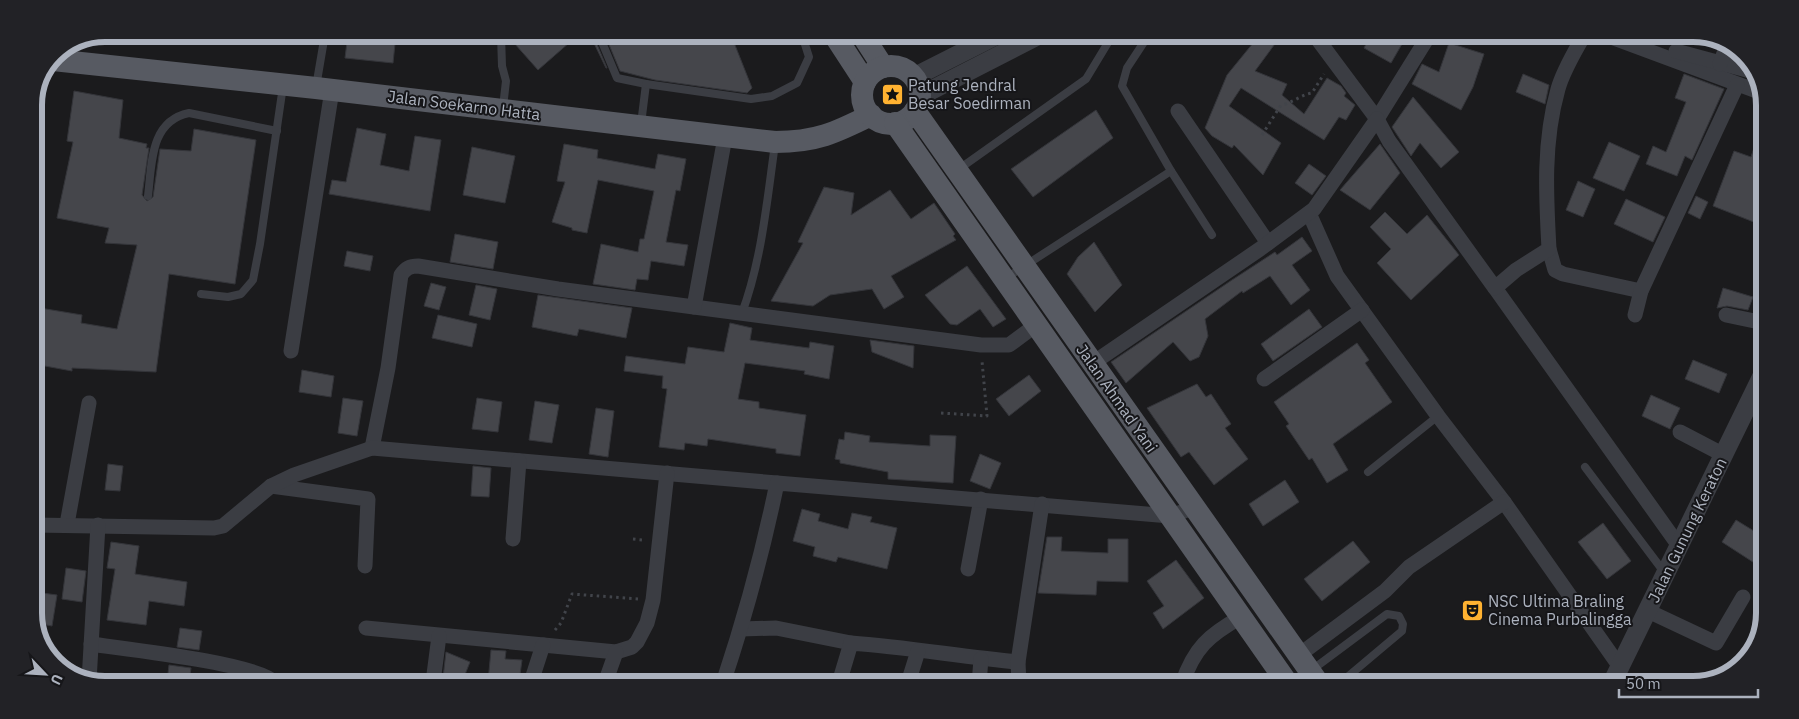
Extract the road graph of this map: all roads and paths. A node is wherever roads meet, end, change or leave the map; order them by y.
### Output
1 (325, 42) edge
2 (500, 42) edge
3 (602, 42) edge
4 (805, 42) edge
5 (839, 42) edge
6 (867, 42) edge
7 (987, 42) edge
8 (1025, 42) edge
9 (1108, 42) edge
10 (1144, 42) edge
11 (1320, 42) edge
12 (1425, 42) edge
13 (1581, 42) edge
14 (1624, 42) edge
15 (1650, 42) edge
16 (1724, 51) edge
17 (1334, 59) junction
18 (61, 61) edge
19 (1720, 64) junction
20 (883, 67) junction
21 (1745, 70) edge
22 (866, 82) junction
23 (284, 84) junction
24 (646, 84) junction
25 (1737, 85) junction
26 (324, 89) junction
27 (1754, 90) edge
28 (917, 95) junction
29 (504, 101) junction
30 (1178, 111) dead end
31 (871, 115) junction
32 (641, 119) junction
33 (1377, 119) junction
34 (895, 123) junction
35 (276, 131) junction
36 (1262, 135) dead end
37 (725, 137) junction
38 (775, 142) junction
39 (958, 170) junction
40 (1171, 171) junction
41 (148, 196) dead end
42 (1309, 213) junction
43 (1212, 235) dead end
44 (1268, 244) junction
45 (1549, 249) junction
46 (1024, 265) junction
47 (1004, 279) junction
48 (1495, 288) junction
49 (1641, 291) junction
50 (201, 294) dead end
51 (694, 307) junction
52 (1362, 310) junction
53 (742, 313) junction
54 (1635, 315) dead end
55 (1726, 315) dead end
56 (1756, 321) edge
57 (1036, 325) junction
58 (981, 345) junction
59 (291, 351) dead end
60 (1093, 363) junction
61 (1264, 379) dead end
62 (1756, 402) edge
63 (89, 403) dead end
64 (941, 413) dead end
65 (1438, 416) junction
66 (1680, 432) dead end
67 (372, 448) junction
68 (1724, 454) junction
69 (519, 461) junction
70 (1585, 467) dead end
71 (1368, 472) dead end
72 (667, 474) junction
73 (777, 483) junction
74 (271, 486) junction
75 (981, 499) junction
76 (1504, 502) junction
77 (1042, 504) junction
78 (1193, 508) junction
79 (1170, 516) junction
80 (67, 524) junction
81 (43, 525) edge
82 (98, 525) junction
83 (513, 539) dead end
84 (1679, 546) junction
85 (365, 566) dead end
86 (968, 569) dead end
87 (1665, 574) junction
88 (1743, 597) dead end
89 (654, 600) junction
90 (1648, 611) junction
91 (1241, 617) junction
92 (366, 628) dead end
93 (742, 629) junction
94 (439, 636) junction
95 (851, 643) junction
96 (91, 644) junction
97 (543, 646) junction
98 (918, 651) junction
99 (616, 652) junction
100 (981, 659) junction
101 (1018, 662) junction
102 (1620, 667) junction
103 (89, 674) edge
104 (1305, 674) edge
105 (267, 676) edge
106 (434, 676) edge
107 (533, 676) edge
108 (607, 676) edge
109 (725, 676) edge
110 (841, 676) edge
111 (910, 676) edge
112 (980, 676) edge
113 (1019, 676) edge
114 (1185, 676) edge
115 (1282, 676) edge
116 (1349, 676) edge
117 (1616, 676) edge

1 - 26 lane
2 - 29 lane
3 - 24 lane
4 - 24 lane
5 - 22 main road
6 - 20 main road
7 - 28 street
8 - 28 street
9 - 39 lane
10 - 40 lane
11 - 17 street
12 - 33 street
13 - 45 street
14 - 25 street
15 - 19 street
16 - 19 street
17 - 33 street
17 - 36 path
18 - 23 main road, Jalan Soekarno Hatta
19 - 21 street
20 - 22 main road
20 - 28 main road
22 - 31 main road
23 - 26 main road, Jalan Soekarno Hatta
23 - 35 lane
24 - 32 lane
25 - 27 street
25 - 49 street
26 - 29 main road, Jalan Soekarno Hatta
26 - 59 street
28 - 34 main road
28 - 39 main road, Jalan Ahmad Yani
29 - 32 main road, Jalan Soekarno Hatta
30 - 44 street
31 - 34 main road
31 - 38 main road, Jalan Soekarno Hatta
32 - 37 main road, Jalan Soekarno Hatta
33 - 42 street
33 - 48 street
34 - 47 main road, Jalan Ahmad Yani
35 - 41 lane
35 - 50 lane
37 - 38 main road, Jalan Soekarno Hatta
37 - 51 street
38 - 53 lane
39 - 46 main road, Jalan Ahmad Yani
40 - 43 lane
40 - 46 lane
42 - 44 street
42 - 52 street
44 - 60 street
45 - 48 street
45 - 49 street
46 - 47 lane
46 - 60 main road, Jalan Ahmad Yani
47 - 57 main road, Jalan Ahmad Yani
48 - 84 street
49 - 54 street
51 - 53 street
51 - 67 street
52 - 61 street
52 - 65 street
53 - 58 street
55 - 56 street
57 - 58 street
57 - 79 main road, Jalan Ahmad Yani
58 - 64 path
60 - 78 main road, Jalan Ahmad Yani
62 - 68 street, Jalan Gunung Keraton
63 - 80 street
65 - 71 lane
65 - 76 street
66 - 68 street
67 - 69 street
67 - 74 street
68 - 84 street, Jalan Gunung Keraton
69 - 72 street
69 - 83 street
70 - 87 lane
72 - 73 street
72 - 89 street
73 - 75 street
73 - 93 street
74 - 82 street
74 - 85 street
75 - 77 street
75 - 86 street
76 - 102 street
76 - 104 street
77 - 79 street
77 - 101 street
78 - 79 street
78 - 104 main road, Jalan Ahmad Yani
79 - 91 main road, Jalan Ahmad Yani
80 - 81 street
80 - 82 street
82 - 96 street
84 - 87 street, Jalan Gunung Keraton
87 - 90 street, Jalan Gunung Keraton
88 - 90 street
89 - 97 path
89 - 99 street
90 - 102 street, Jalan Gunung Keraton
91 - 114 street
91 - 115 main road, Jalan Ahmad Yani
92 - 94 street
93 - 95 street
93 - 109 street
94 - 97 street
94 - 106 street
95 - 98 street
95 - 110 street
96 - 103 street
96 - 105 street
97 - 99 street
97 - 107 street
98 - 100 street
98 - 111 street
99 - 108 street
100 - 101 street
100 - 112 street
101 - 113 street
102 - 117 street, Jalan Gunung Keraton
104 - 116 lane

